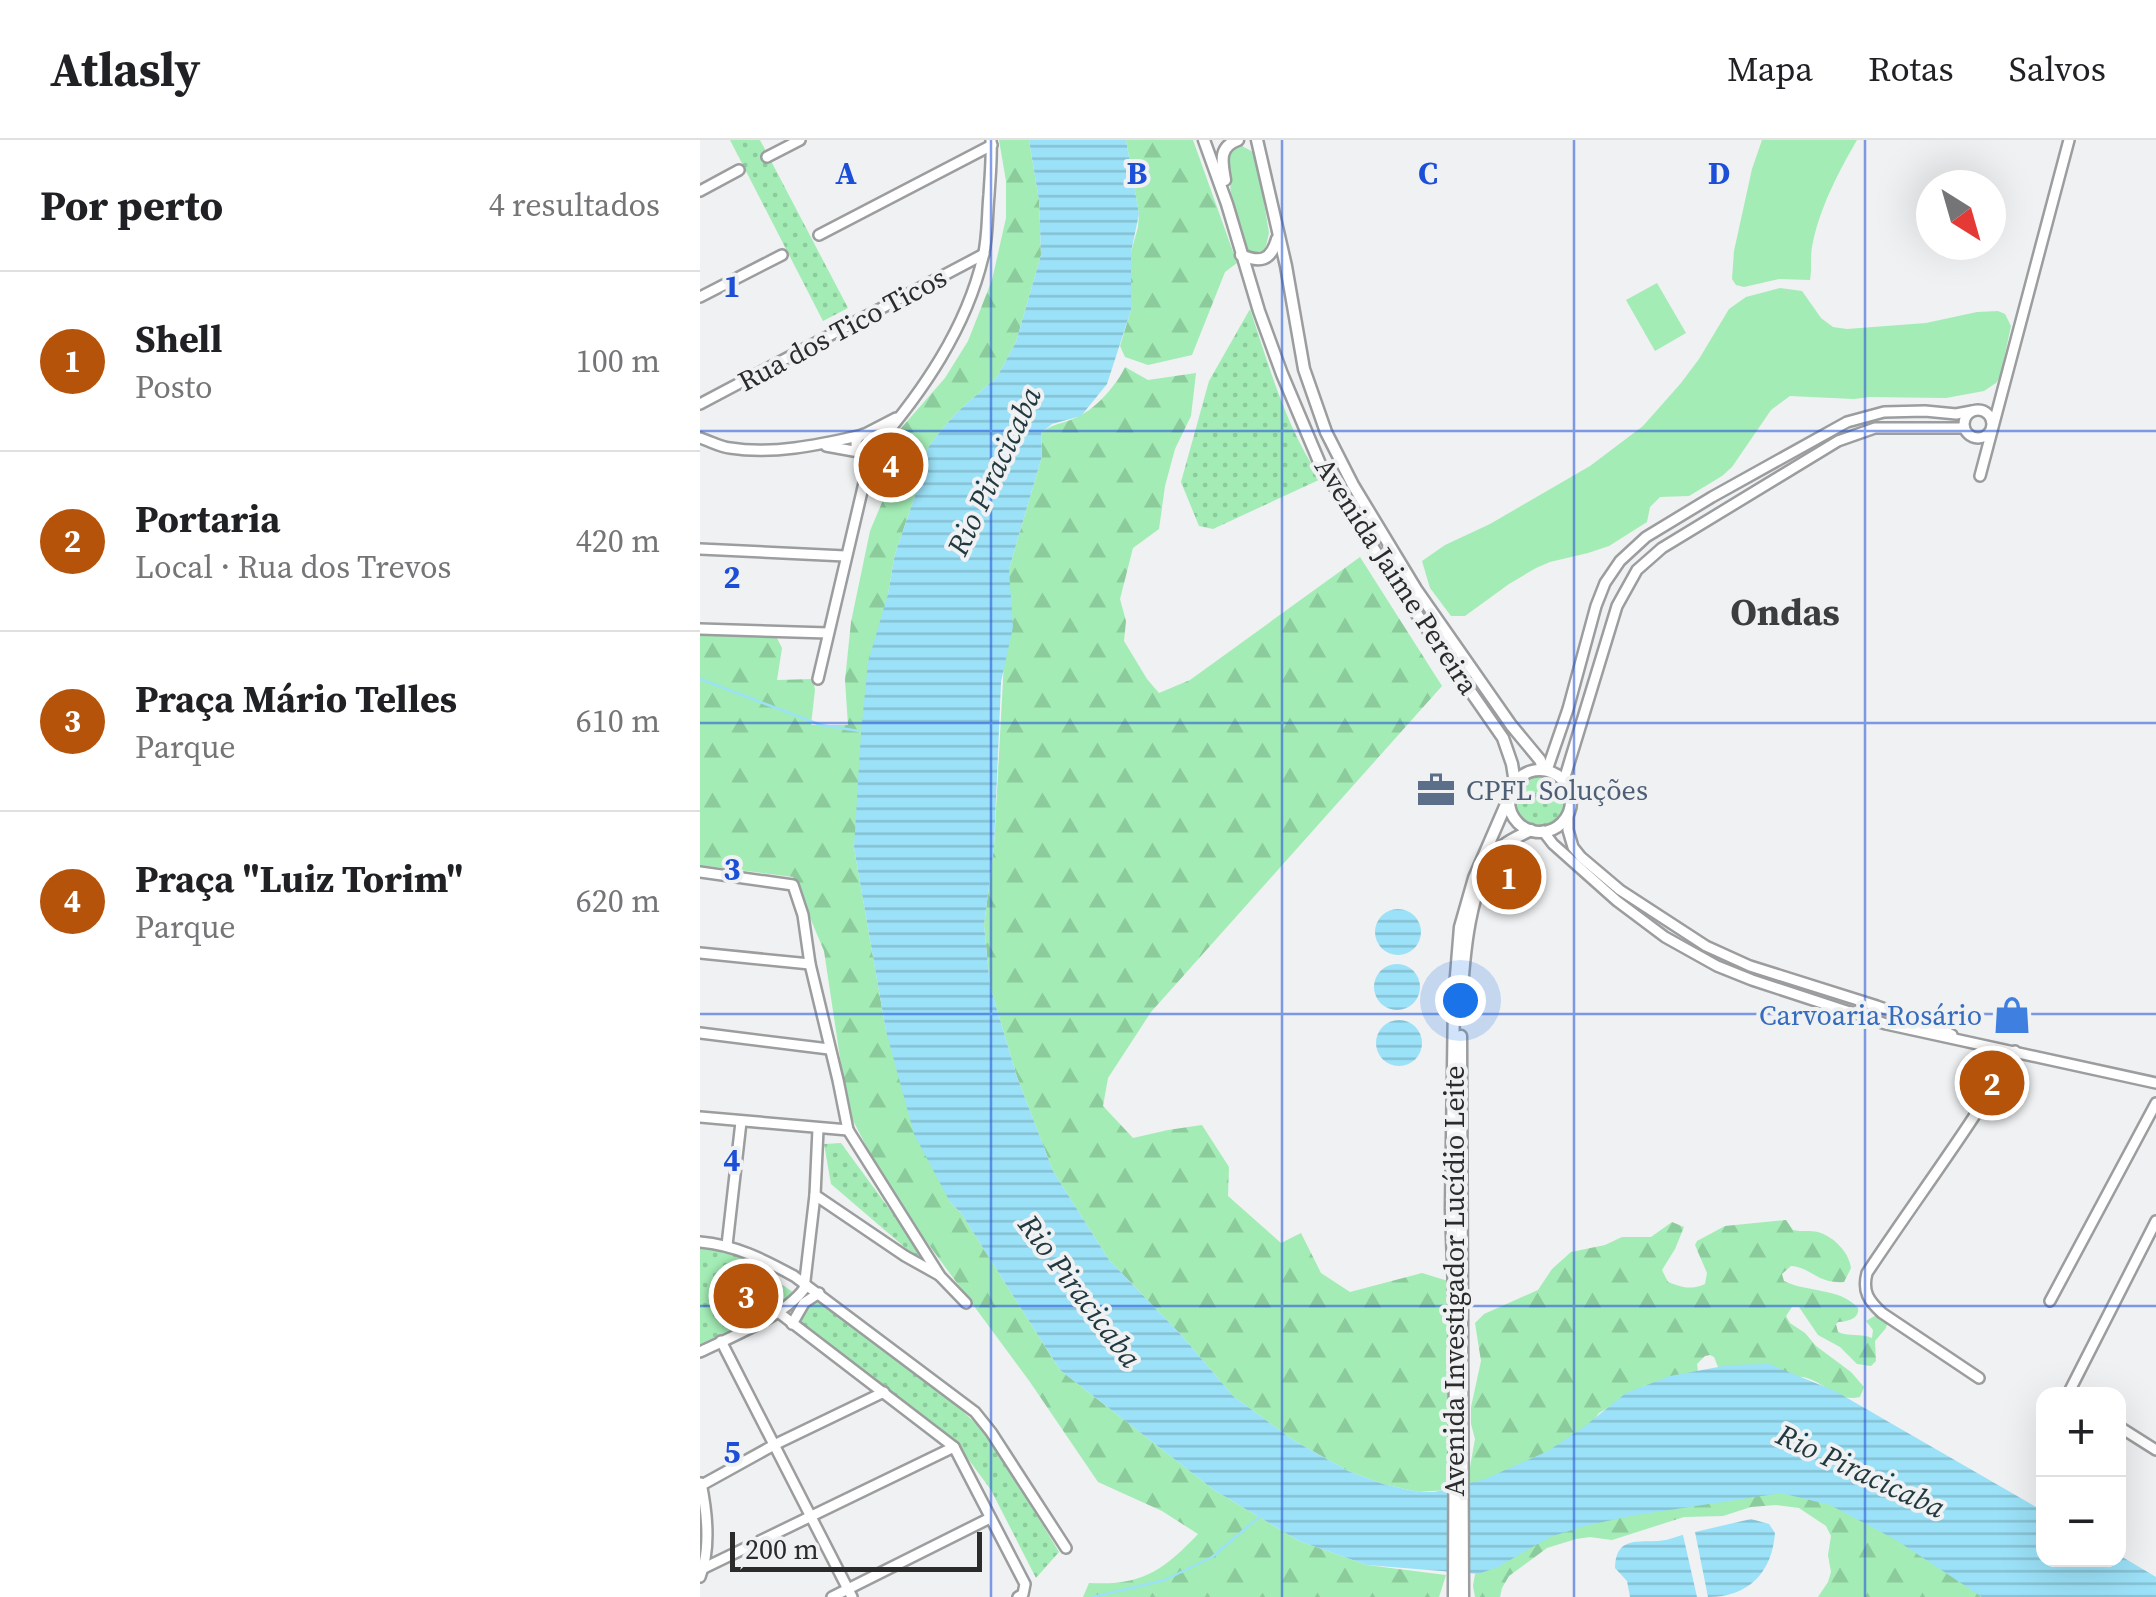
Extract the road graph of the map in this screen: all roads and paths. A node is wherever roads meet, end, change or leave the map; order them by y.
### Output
1 (800, 140) edge
2 (1204, 140) edge
3 (1241, 140) edge
4 (2069, 140) edge
5 (992, 142) edge
6 (1258, 143) edge
7 (767, 157) dead end
8 (739, 170) dead end
9 (700, 191) edge
10 (1228, 204) junction
11 (1278, 234) junction
12 (819, 235) dead end
13 (984, 254) junction
14 (1241, 254) junction
15 (782, 255) dead end
16 (700, 297) edge
17 (700, 404) edge
18 (1972, 412) junction
19 (903, 414) junction
20 (1964, 428) junction
21 (1992, 430) junction
22 (863, 435) junction
23 (700, 438) edge
24 (819, 444) junction
25 (874, 450) junction
26 (859, 452) junction
27 (1980, 476) dead end
28 (700, 549) edge
29 (845, 556) junction
30 (700, 629) edge
31 (828, 633) junction
32 (818, 679) dead end
33 (1546, 770) junction
34 (1564, 780) junction
35 (1515, 783) junction
36 (1510, 795) junction
37 (1568, 814) junction
38 (1537, 831) junction
39 (700, 872) edge
40 (1657, 931) junction
41 (1715, 950) junction
42 (700, 954) edge
43 (810, 964) junction
44 (1830, 1004) junction
45 (1877, 1006) junction
46 (1886, 1024) junction
47 (1939, 1028) junction
48 (700, 1034) edge
49 (1958, 1040) junction
50 (830, 1050) junction
51 (2015, 1051) junction
52 (2156, 1083) edge
53 (2156, 1104) edge
54 (700, 1116) edge
55 (741, 1122) junction
56 (818, 1128) junction
57 (848, 1130) junction
58 (816, 1196) junction
59 (2156, 1221) edge
60 (700, 1242) edge
61 (727, 1245) junction
62 (810, 1246) junction
63 (794, 1276) junction
64 (940, 1276) junction
65 (805, 1284) junction
66 (818, 1293) junction
67 (2050, 1300) dead end
68 (966, 1303) dead end
69 (778, 1312) junction
70 (792, 1324) junction
71 (722, 1341) junction
72 (700, 1352) edge
73 (1979, 1378) dead end
74 (2072, 1387) edge
75 (884, 1392) junction
76 (2126, 1431) edge
77 (774, 1445) junction
78 (954, 1447) junction
79 (2156, 1450) edge
80 (1457, 1474) junction
81 (701, 1484) edge
82 (812, 1517) junction
83 (990, 1518) junction
84 (1066, 1548) dead end
85 (701, 1572) edge
86 (1458, 1592) edge
87 (850, 1593) edge
88 (832, 1597) edge
89 (1018, 1597) edge

1 - 7 street
2 - 10 main road, Avenida Jaime Pereira
3 - 6 main road
3 - 10 main road
4 - 21 street
5 - 12 street
5 - 13 street
6 - 11 main road, Avenida Jaime Pereira
8 - 9 street
10 - 14 main road, Avenida Jaime Pereira
11 - 14 main road
11 - 33 main road, Avenida Jaime Pereira
13 - 17 street, Rua dos Tico Ticos
13 - 19 street
14 - 35 main road, Avenida Jaime Pereira
15 - 16 street
18 - 20 street
18 - 21 street
18 - 33 street
19 - 22 street
19 - 25 street
20 - 21 street
20 - 34 street
21 - 27 street
22 - 24 street
22 - 25 street
22 - 26 street
23 - 24 street
24 - 26 street
25 - 26 street
25 - 29 street
28 - 29 street
29 - 31 street
30 - 31 street
31 - 32 street
33 - 34 main road
33 - 35 main road
34 - 37 main road
35 - 36 main road
36 - 38 main road
36 - 80 main road, Avenida Investigador Lucídio Leite
37 - 38 main road
37 - 41 street
38 - 40 street
38 - 80 main road, Avenida Investigador Lucídio Leite
39 - 43 street
40 - 41 street
40 - 44 street
41 - 45 street
42 - 43 street
43 - 50 street
44 - 45 street
44 - 46 street
45 - 47 street
46 - 47 street
46 - 49 street
47 - 49 street
48 - 50 street
49 - 51 street
50 - 57 street
51 - 52 street
51 - 73 street
53 - 67 street
54 - 55 street
55 - 56 street
55 - 61 street
56 - 57 street
56 - 58 street
57 - 64 street
58 - 62 street
58 - 64 street
59 - 74 street
60 - 61 street
61 - 63 street
62 - 63 street
62 - 65 street
63 - 65 street
64 - 68 street
65 - 66 street
65 - 69 street
66 - 70 street
66 - 84 street
69 - 70 street
69 - 71 street
70 - 75 street
71 - 72 street
71 - 77 street
75 - 77 street
75 - 78 street
76 - 79 street
77 - 81 street
77 - 82 street
78 - 82 street
78 - 83 street
80 - 86 main road, Avenida Investigador Lucídio Leite
81 - 85 street
82 - 85 street
82 - 87 street
83 - 87 street
83 - 89 street
87 - 88 street

